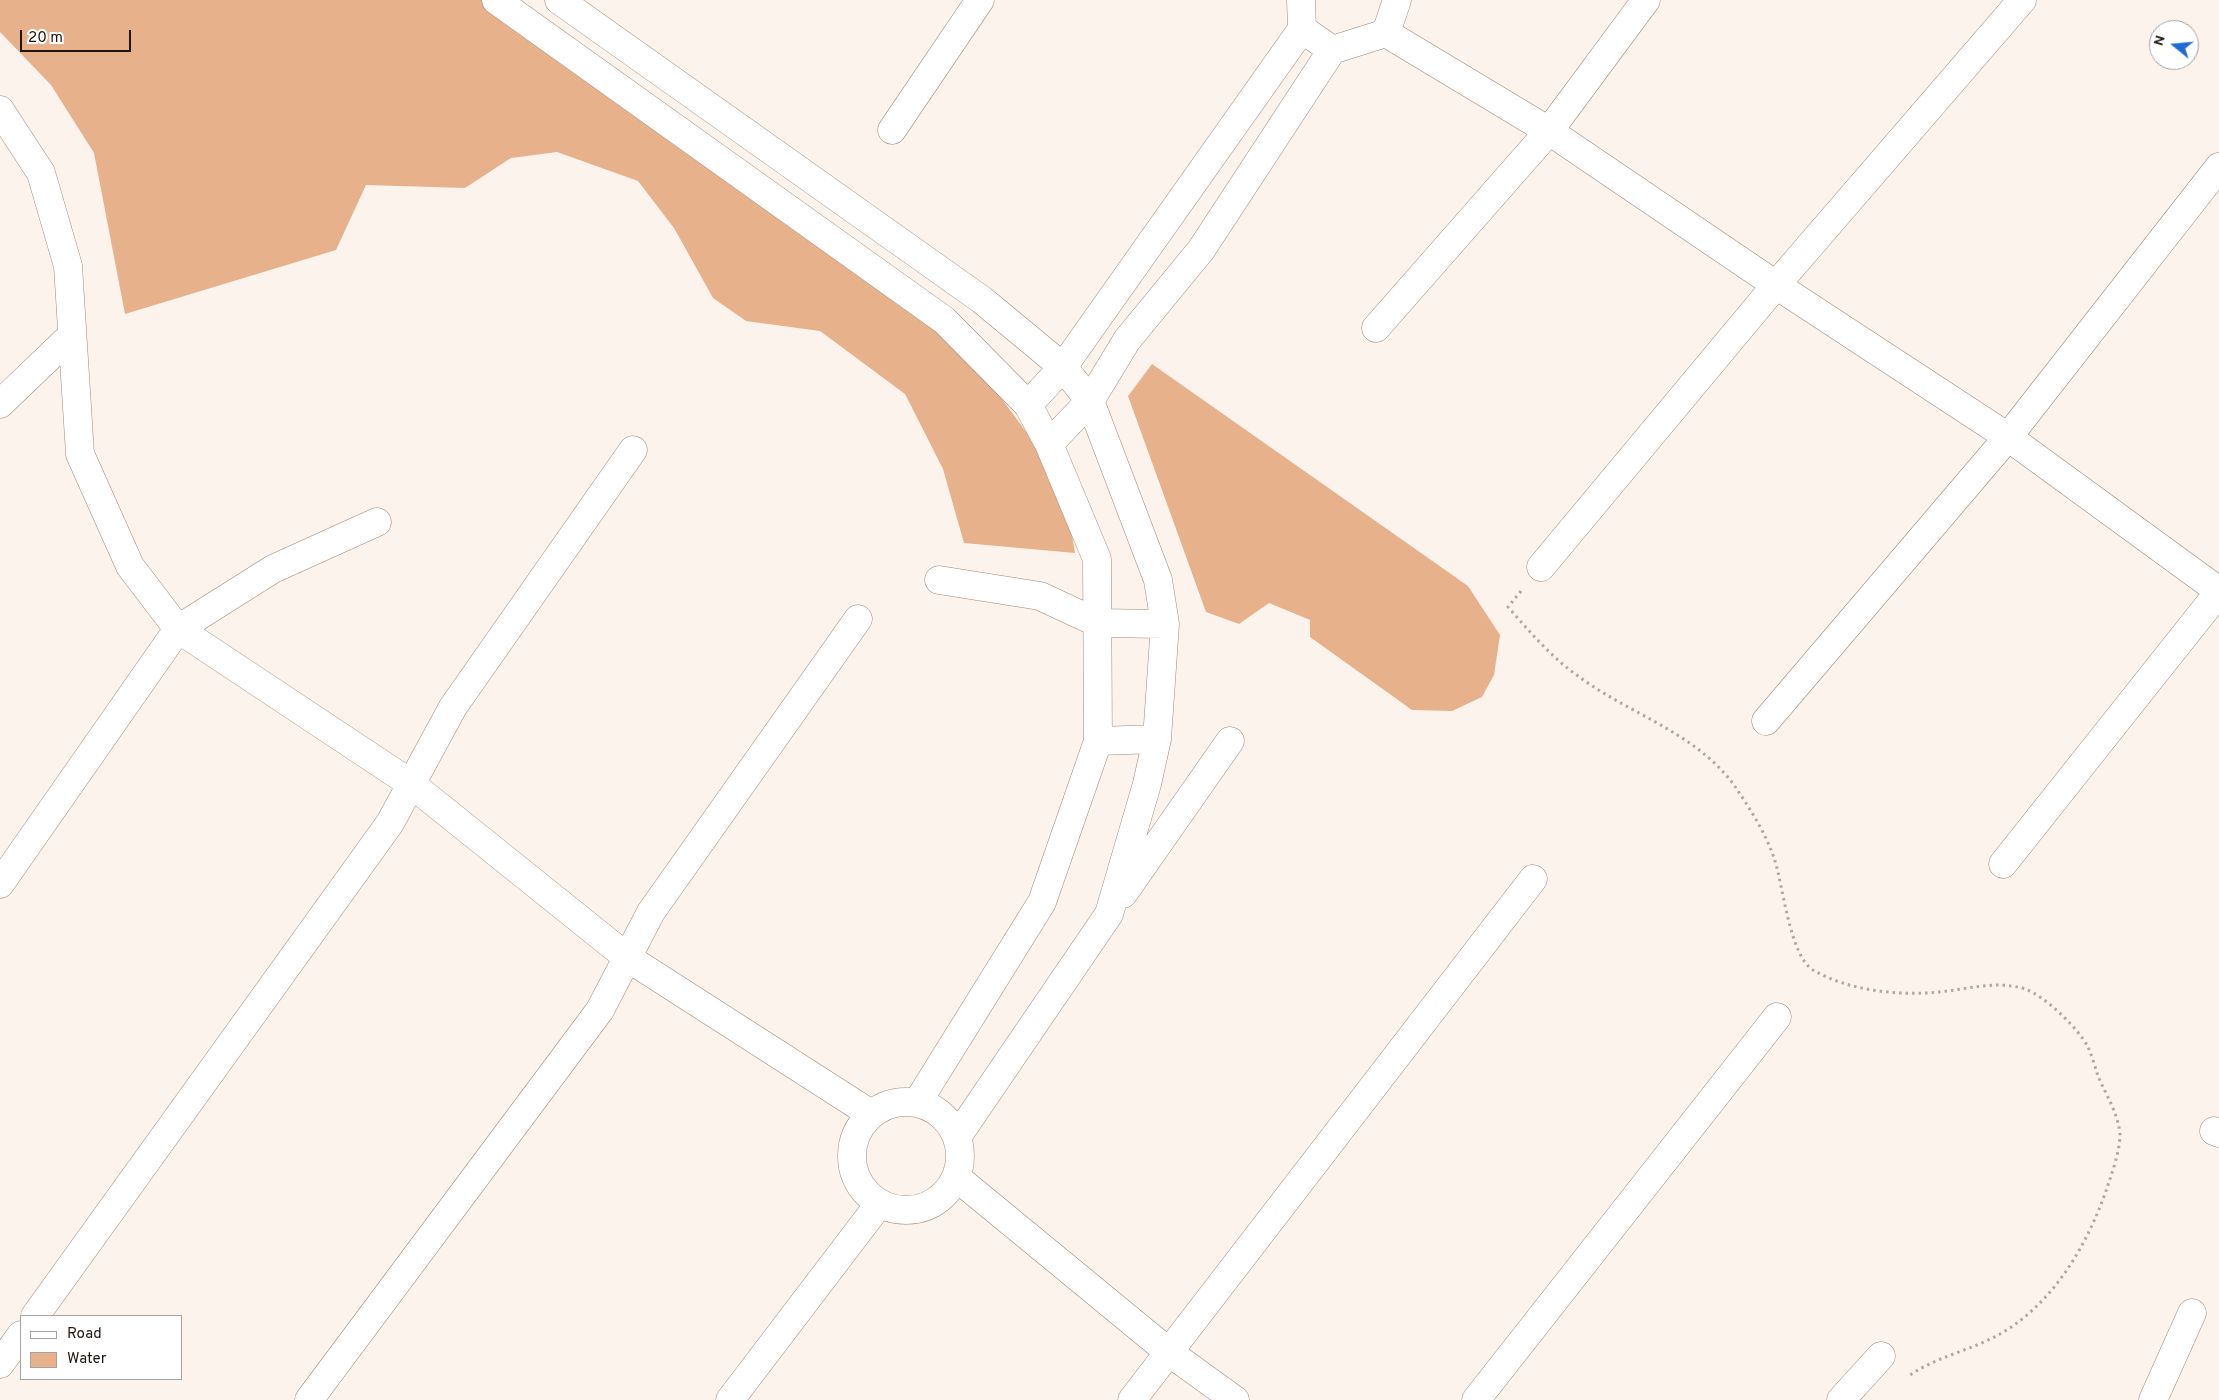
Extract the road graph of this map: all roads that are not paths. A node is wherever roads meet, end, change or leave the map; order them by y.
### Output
1 (496, 0) edge
2 (980, 0) edge
3 (1301, 0) edge
4 (1397, 0) edge
5 (1646, 0) edge
6 (2022, 0) edge
7 (567, 6) edge
8 (1302, 29) junction
9 (1386, 33) junction
10 (559, 45) junction
11 (1332, 50) junction
12 (0, 110) edge
13 (892, 130) dead end
14 (1549, 132) junction
15 (2219, 167) edge
16 (1776, 285) junction
17 (1376, 328) dead end
18 (72, 335) junction
19 (1063, 367) junction
20 (1090, 401) junction
21 (0, 404) edge
22 (1028, 405) junction
23 (2008, 437) junction
24 (1050, 444) junction
25 (633, 450) dead end
26 (377, 522) dead end
27 (1541, 568) road end
28 (939, 580) dead end
29 (2219, 591) edge
30 (858, 619) dead end
31 (1098, 623) junction
32 (1165, 624) junction
33 (178, 629) junction
34 (1766, 721) dead end
35 (1157, 739) junction
36 (1098, 741) junction
37 (1230, 741) dead end
38 (410, 783) junction
39 (2003, 864) dead end
40 (1533, 879) dead end
41 (0, 884) edge
42 (1109, 914) junction
43 (628, 958) junction
44 (1777, 1016) dead end
45 (917, 1103) junction
46 (871, 1114) junction
47 (957, 1138) junction
48 (956, 1177) junction
49 (880, 1203) junction
50 (2192, 1313) dead end
51 (36, 1315) edge
52 (20, 1336) edge
53 (1170, 1353) junction
54 (1881, 1356) dead end
55 (0, 1364) edge
56 (309, 1400) edge
57 (730, 1400) edge
58 (1132, 1400) edge
59 (1235, 1400) edge
60 (1476, 1400) edge
61 (1841, 1400) edge
62 (2153, 1400) edge

1 - 10 street
2 - 13 street
3 - 8 street
4 - 9 street
5 - 14 street
6 - 16 street
7 - 10 street
7 - 19 street
8 - 11 street
8 - 19 street
9 - 11 street
9 - 14 street
10 - 22 street
11 - 20 street
12 - 18 street
14 - 16 street
14 - 17 street
15 - 23 street
16 - 23 street
16 - 27 street
18 - 21 street
18 - 33 street
19 - 20 street
19 - 22 street
20 - 24 street
20 - 32 street
22 - 24 street
23 - 29 street
23 - 34 street
24 - 31 street
25 - 38 street
26 - 33 street
28 - 31 street
29 - 39 street
30 - 43 street
31 - 32 street
31 - 36 street
32 - 35 street
33 - 38 street
33 - 41 street
35 - 36 street
35 - 42 street
36 - 45 street
37 - 42 street
38 - 43 street
38 - 51 street
40 - 53 street
42 - 47 street
43 - 46 street
43 - 56 street
44 - 60 street
45 - 46 street
45 - 47 street
46 - 49 street
47 - 48 street
48 - 49 street
48 - 53 street
49 - 57 street
50 - 62 street
52 - 55 street
53 - 58 street
53 - 59 street
54 - 61 street

